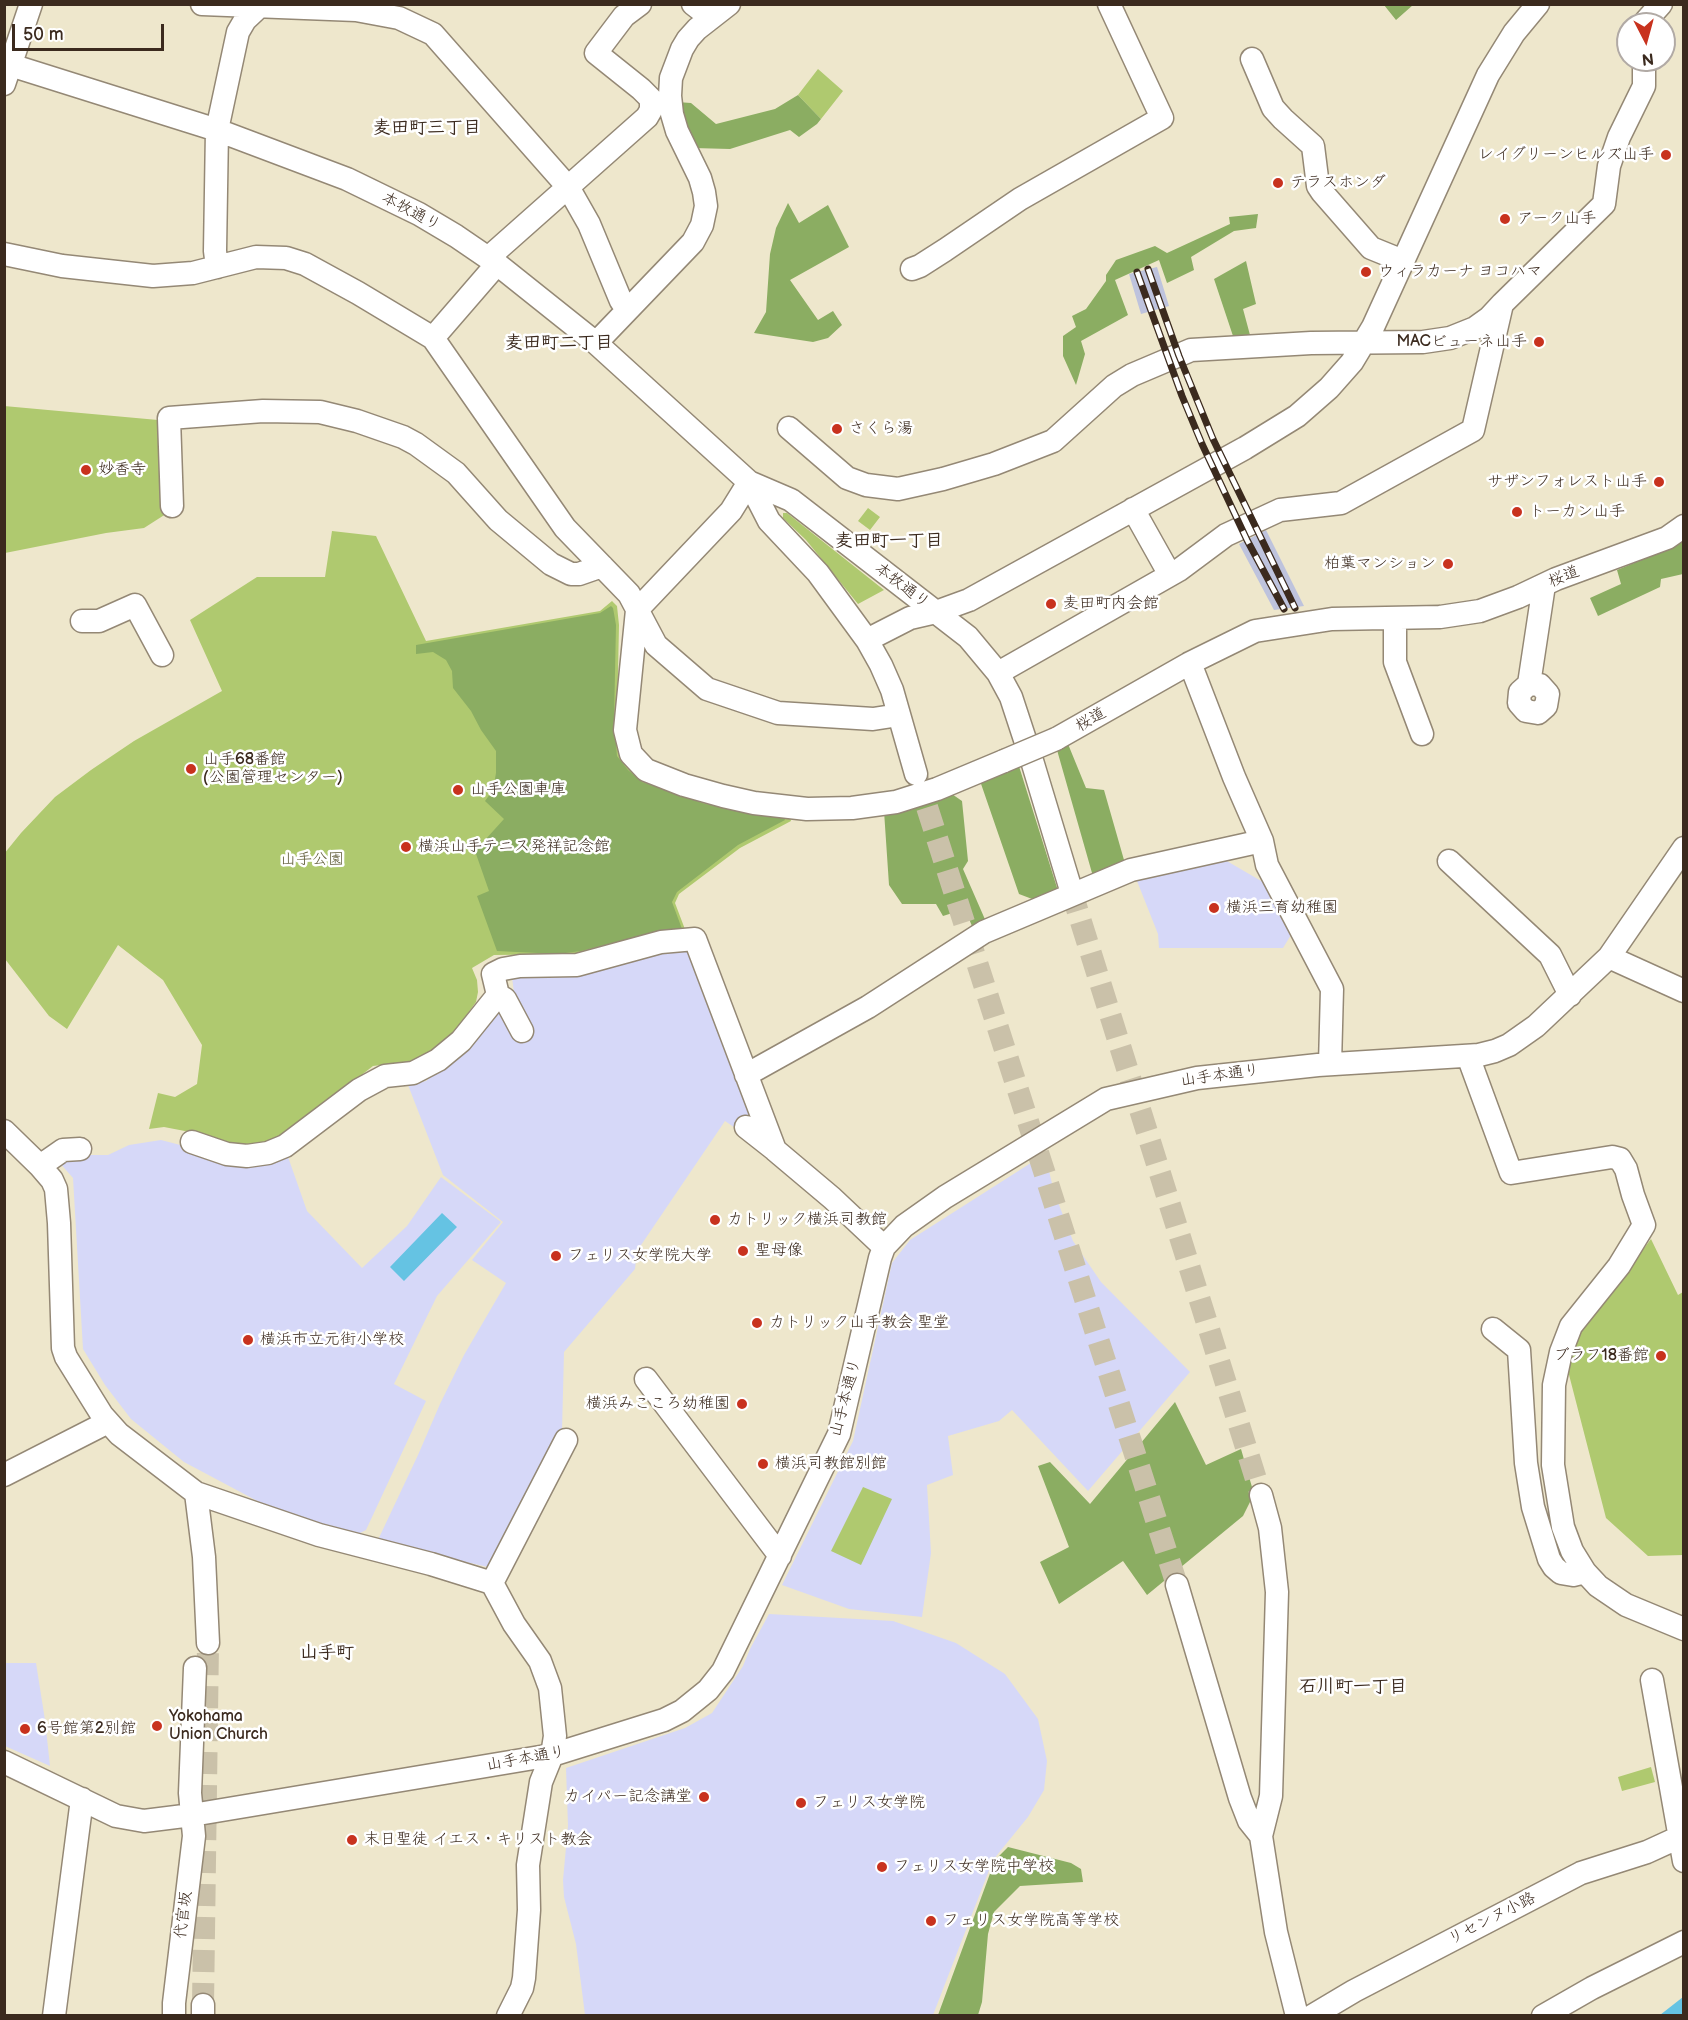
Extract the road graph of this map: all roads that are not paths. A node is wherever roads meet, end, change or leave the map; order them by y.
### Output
1 (31, 4) edge
2 (202, 4) edge
3 (640, 4) edge
4 (693, 4) edge
5 (729, 4) edge
6 (1109, 4) edge
7 (1538, 4) edge
8 (259, 6) edge
9 (357, 6) edge
10 (711, 18) junction
11 (1252, 59) dead end
12 (7, 71) edge
13 (1644, 72) edge
14 (217, 130) junction
15 (568, 187) junction
16 (4, 254) edge
17 (493, 261) junction
18 (1403, 261) junction
19 (217, 267) junction
20 (912, 269) dead end
21 (621, 301) dead end
22 (1502, 304) junction
23 (433, 338) junction
24 (596, 343) junction
25 (1365, 343) junction
26 (789, 428) dead end
27 (749, 482) junction
28 (172, 506) dead end
29 (1133, 509) junction
30 (1683, 526) edge
31 (602, 566) junction
32 (1170, 575) junction
33 (1544, 585) junction
34 (637, 610) junction
35 (936, 612) junction
36 (1395, 618) junction
37 (82, 621) dead end
38 (867, 640) junction
39 (162, 655) dead end
40 (1190, 663) junction
41 (998, 673) junction
42 (1529, 684) dead end
43 (899, 715) junction
44 (1422, 734) dead end
45 (916, 774) tunnel mouth
46 (1262, 841) junction
47 (1683, 848) edge
48 (1449, 861) dead end
49 (1071, 890) tunnel mouth
50 (1610, 957) junction
51 (1683, 991) edge
52 (498, 995) junction
53 (1570, 995) junction
54 (522, 1031) dead end
55 (1467, 1056) junction
56 (1330, 1064) junction
57 (746, 1075) junction
58 (746, 1127) dead end
59 (4, 1131) edge
60 (192, 1142) dead end
61 (80, 1149) dead end
62 (775, 1149) junction
63 (40, 1166) junction
64 (884, 1247) junction
65 (1493, 1329) dead end
66 (646, 1379) dead end
67 (108, 1422) junction
68 (566, 1440) dead end
69 (4, 1475) edge
70 (196, 1493) junction
71 (1261, 1495) tunnel mouth
72 (780, 1556) junction
73 (1585, 1572) junction
74 (492, 1582) junction
75 (1177, 1585) tunnel mouth
76 (1683, 1629) edge
77 (208, 1643) tunnel mouth
78 (195, 1668) dead end
79 (1652, 1680) dead end
80 (552, 1755) junction
81 (4, 1762) edge
82 (82, 1799) junction
83 (192, 1815) junction
84 (1260, 1836) junction
85 (1681, 1837) edge
86 (1683, 1861) edge
87 (1683, 1942) edge
88 (54, 2016) edge
89 (174, 2016) edge
90 (508, 2016) edge
91 (1297, 2016) edge
92 (1312, 2016) edge
93 (1543, 2016) edge

1 - 12 street
2 - 8 street
3 - 15 street
4 - 10 street
5 - 10 street
6 - 20 street
7 - 18 street
8 - 9 street
8 - 14 street
9 - 15 street
10 - 24 street
11 - 18 street
12 - 14 street, 本牧通り
13 - 22 street
14 - 17 street, 本牧通り
14 - 19 street
15 - 17 street
15 - 21 street
16 - 19 street
17 - 23 street
17 - 24 street, 本牧通り
18 - 25 street
19 - 23 street
22 - 25 street
22 - 32 street
23 - 31 street
24 - 27 street, 本牧通り
25 - 26 street
25 - 29 street
27 - 34 street
27 - 35 street, 本牧通り
27 - 38 street, 本牧通り
28 - 31 street
29 - 32 street
29 - 35 street
30 - 33 street, 桜道
31 - 34 street
32 - 41 street
33 - 36 street, 桜道
33 - 42 street
34 - 40 street, 桜道, bridge
34 - 43 street
35 - 38 street
35 - 41 street, 本牧通り
36 - 40 street, 桜道
36 - 44 street
37 - 39 street
38 - 43 street, 本牧通り
40 - 46 street
41 - 49 street, 本牧通り
43 - 45 street, 本牧通り
46 - 56 street
46 - 57 street
47 - 50 street, 山手本通り
48 - 53 street
50 - 51 street
50 - 53 street, 山手本通り
52 - 54 street
52 - 57 street
52 - 60 street
53 - 55 street, 山手本通り
55 - 56 street, 山手本通り
55 - 73 street
56 - 64 street, 山手本通り
57 - 62 street
58 - 62 street
59 - 63 street
61 - 63 street
62 - 64 street
63 - 67 street
64 - 72 street, 山手本通り
65 - 73 street
66 - 72 street
67 - 69 street
67 - 70 street
68 - 74 street
70 - 74 street
70 - 77 street
71 - 84 street
72 - 80 street, 山手本通り
73 - 76 street
74 - 80 street
75 - 84 street
78 - 83 street, 代官坂
79 - 85 street
80 - 83 street, 山手本通り
80 - 90 street
81 - 82 street, 山手本通り
82 - 83 street, 山手本通り
82 - 88 street
83 - 89 street, 代官坂
84 - 91 street
85 - 86 street
85 - 92 street, リセンヌ小路
87 - 93 street

